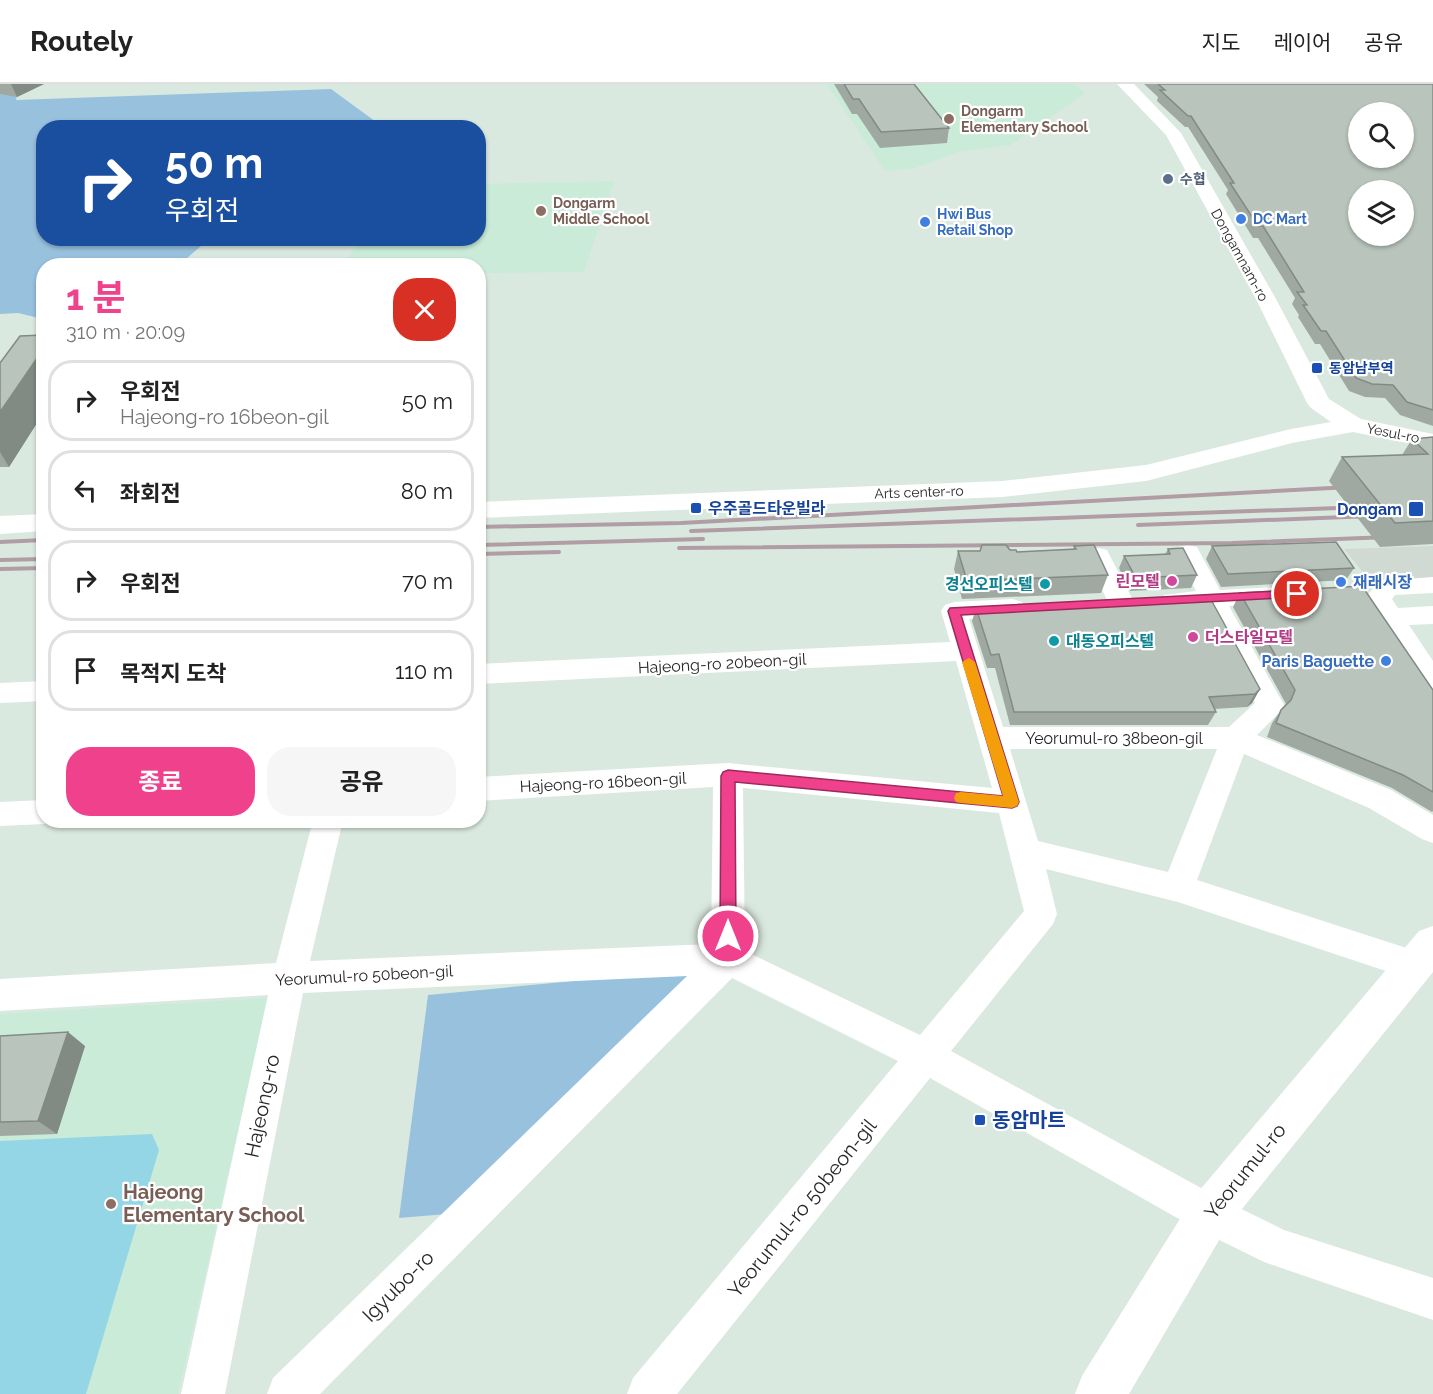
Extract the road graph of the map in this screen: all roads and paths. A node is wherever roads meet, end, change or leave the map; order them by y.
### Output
1 (1125, 84) edge
2 (1353, 425) junction
3 (1433, 441) edge
4 (486, 510) edge
5 (36, 523) edge
6 (0, 525) edge
7 (1188, 553) edge
8 (1098, 556) edge
9 (1433, 585) edge
10 (1303, 594) edge
11 (1212, 599) junction
12 (1038, 607) edge
13 (1433, 608) edge
14 (1393, 617) junction
15 (965, 651) junction
16 (486, 674) edge
17 (1433, 682) edge
18 (36, 691) edge
19 (0, 693) edge
20 (992, 738) junction
21 (1236, 738) junction
22 (728, 776) junction
23 (486, 789) edge
24 (1012, 802) junction
25 (36, 812) edge
26 (0, 814) edge
27 (326, 828) edge
28 (1433, 830) edge
29 (1026, 851) junction
30 (1178, 888) junction
31 (1423, 954) edge
32 (728, 959) junction
33 (289, 978) junction
34 (0, 995) edge
35 (926, 1056) junction
36 (1209, 1214) junction
37 (1433, 1299) edge
38 (203, 1394) edge
39 (289, 1394) edge
40 (649, 1394) edge
41 (1100, 1394) edge

1 - 2 street, Dongamnam-ro
2 - 3 street, Yesul-ro
2 - 4 street, Arts center-ro
5 - 6 street
7 - 11 street
8 - 11 street
9 - 14 street
10 - 11 street
11 - 21 street
12 - 15 street, Yeorumul-ro 50beon-gil
13 - 14 street
14 - 17 street
15 - 16 street, Hajeong-ro 20beon-gil
15 - 20 street, Yeorumul-ro 50beon-gil
18 - 19 street
20 - 21 street, Yeorumul-ro 38beon-gil
20 - 24 street, Yeorumul-ro 50beon-gil
21 - 28 street, Yeorumul-ro 38beon-gil
21 - 30 street
22 - 23 street, Hajeong-ro 16beon-gil
22 - 24 street, Hajeong-ro 16beon-gil
22 - 32 street
24 - 29 street, Yeorumul-ro 50beon-gil
25 - 26 street
27 - 33 street, Hajeong-ro
29 - 30 street, Yeorumul-ro
29 - 35 street, Yeorumul-ro 50beon-gil
30 - 31 street, Yeorumul-ro
31 - 36 street, Yeorumul-ro
32 - 33 street, Yeorumul-ro 50beon-gil
32 - 35 street, Yeorumul-ro 50beon-gil
32 - 39 street, Igyubo-ro
33 - 34 street, Yeorumul-ro 50beon-gil
33 - 38 street, Hajeong-ro
35 - 36 street, Yeorumul-ro 50beon-gil
35 - 40 street, Yeorumul-ro 50beon-gil
36 - 37 street, Yeorumul-ro 50beon-gil
36 - 41 street, Yeorumul-ro

